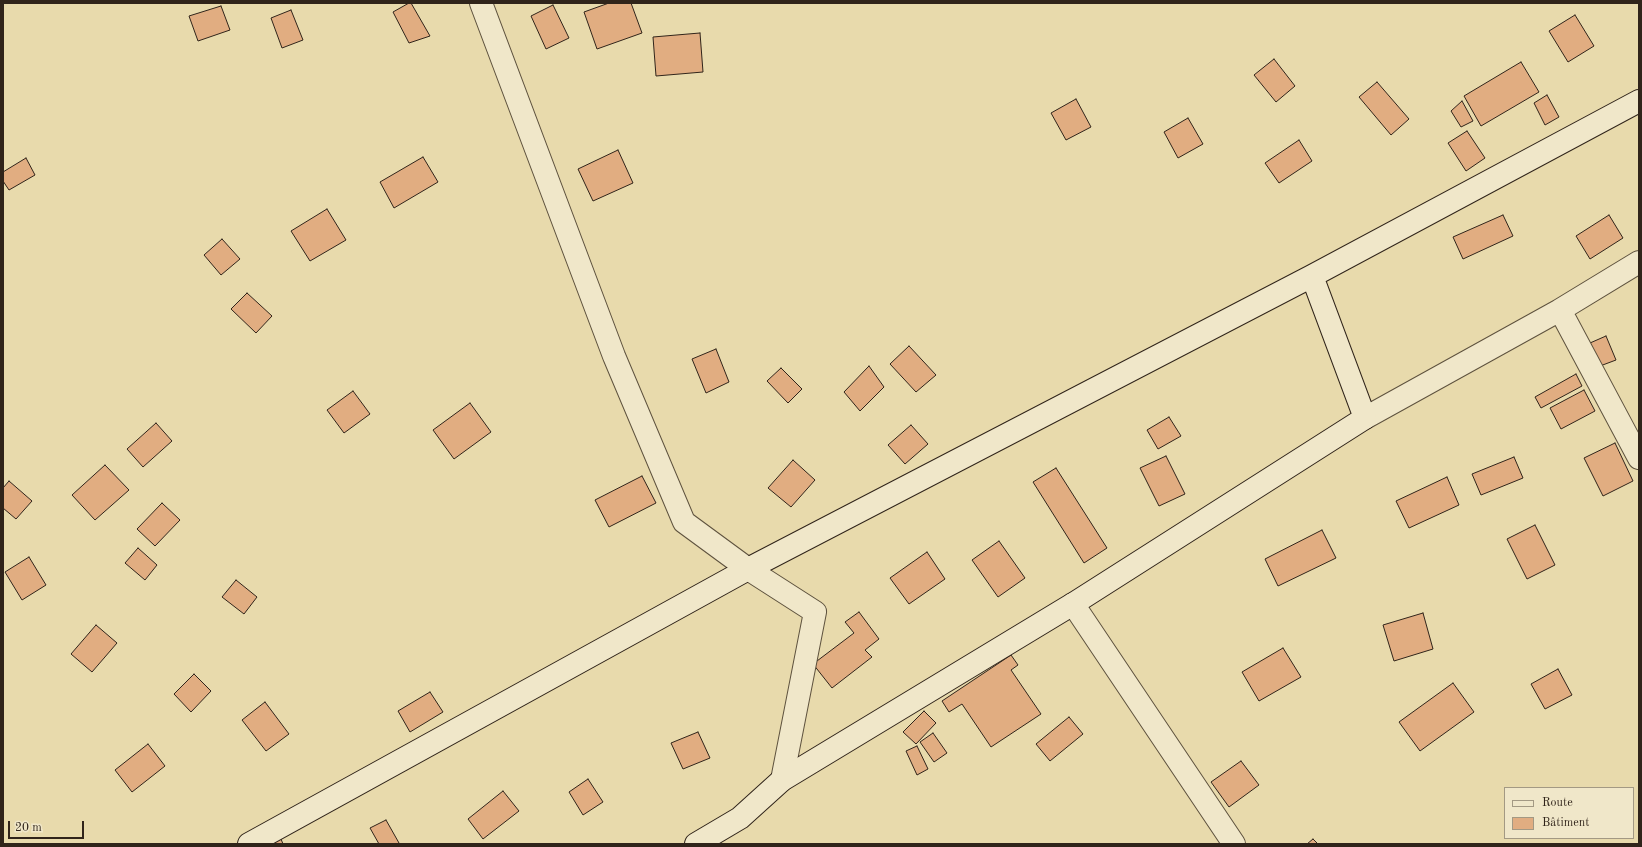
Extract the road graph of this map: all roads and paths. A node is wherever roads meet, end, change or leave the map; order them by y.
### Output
1 (481, 3) edge
2 (1639, 101) edge
3 (1639, 262) edge
4 (1312, 276) junction
5 (1560, 310) junction
6 (1366, 418) junction
7 (1639, 458) edge
8 (748, 569) junction
9 (1073, 604) junction
10 (782, 780) junction
11 (249, 844) edge
12 (696, 844) edge
13 (1234, 844) edge

1 - 8 street
2 - 4 street
3 - 5 street
4 - 6 street
4 - 8 street
5 - 6 street
5 - 7 street
6 - 9 street
8 - 10 street
8 - 11 street
9 - 10 street
9 - 13 street
10 - 12 street

